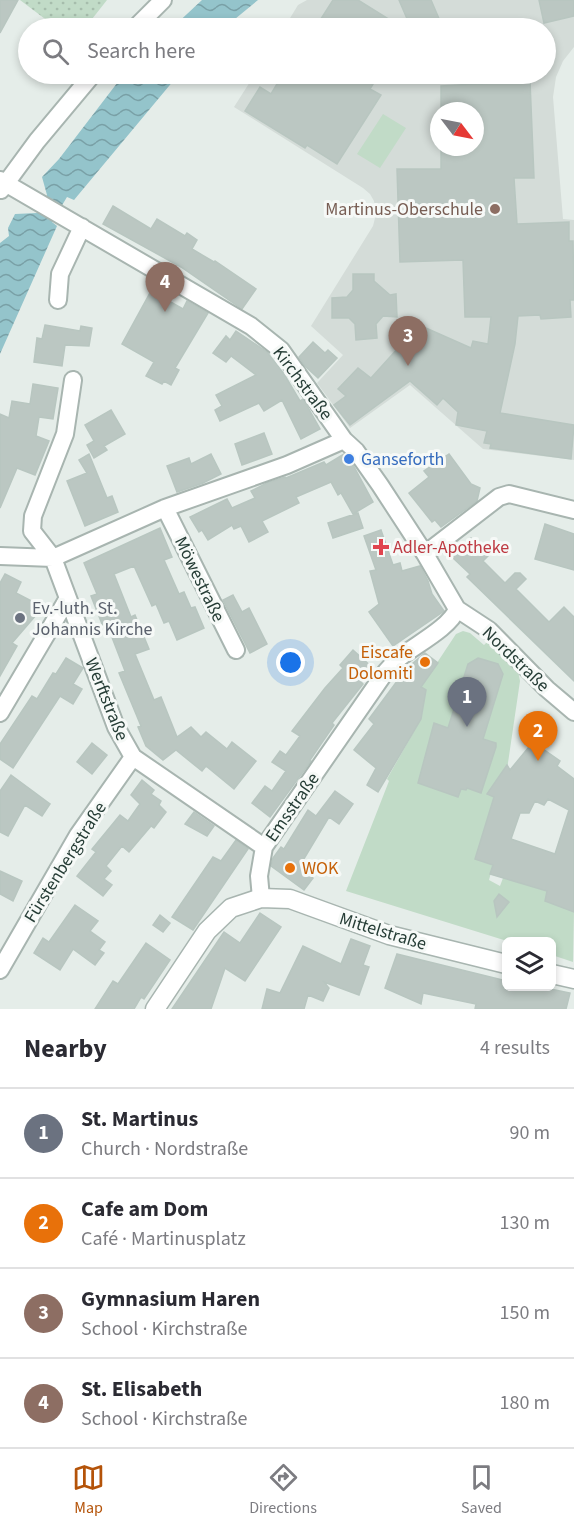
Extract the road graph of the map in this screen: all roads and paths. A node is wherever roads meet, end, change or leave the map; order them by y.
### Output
1 (163, 0) edge
2 (145, 18) edge
3 (85, 84) edge
4 (2, 184) edge
5 (82, 227) junction
6 (58, 300) dead end
7 (73, 380) dead end
8 (344, 440) junction
9 (165, 508) junction
10 (574, 510) edge
11 (425, 554) junction
12 (0, 556) edge
13 (53, 558) junction
14 (68, 598) junction
15 (457, 609) junction
16 (236, 650) dead end
17 (573, 711) edge
18 (0, 713) edge
19 (133, 757) junction
20 (264, 847) junction
21 (261, 898) junction
22 (502, 962) edge
23 (0, 970) edge
24 (556, 975) edge
25 (574, 979) edge
26 (155, 1009) edge

1 - 2 street
3 - 4 street
4 - 5 street, Kirchstraße
5 - 6 street
5 - 8 street, Kirchstraße
7 - 13 street, Werftstraße
8 - 9 street
8 - 11 street, Kirchstraße
9 - 13 street
9 - 16 street, Möwestraße
10 - 11 street
11 - 15 street, Kirchstraße
12 - 13 street
13 - 14 street, Werftstraße
14 - 18 street
14 - 19 street, Werftstraße
15 - 17 street, Nordstraße
15 - 20 street, Emsstraße
19 - 20 street, Werftstraße
19 - 23 street, Fürstenbergstraße
20 - 21 street, Emsstraße
21 - 22 street, Mittelstraße
21 - 26 street
24 - 25 street

